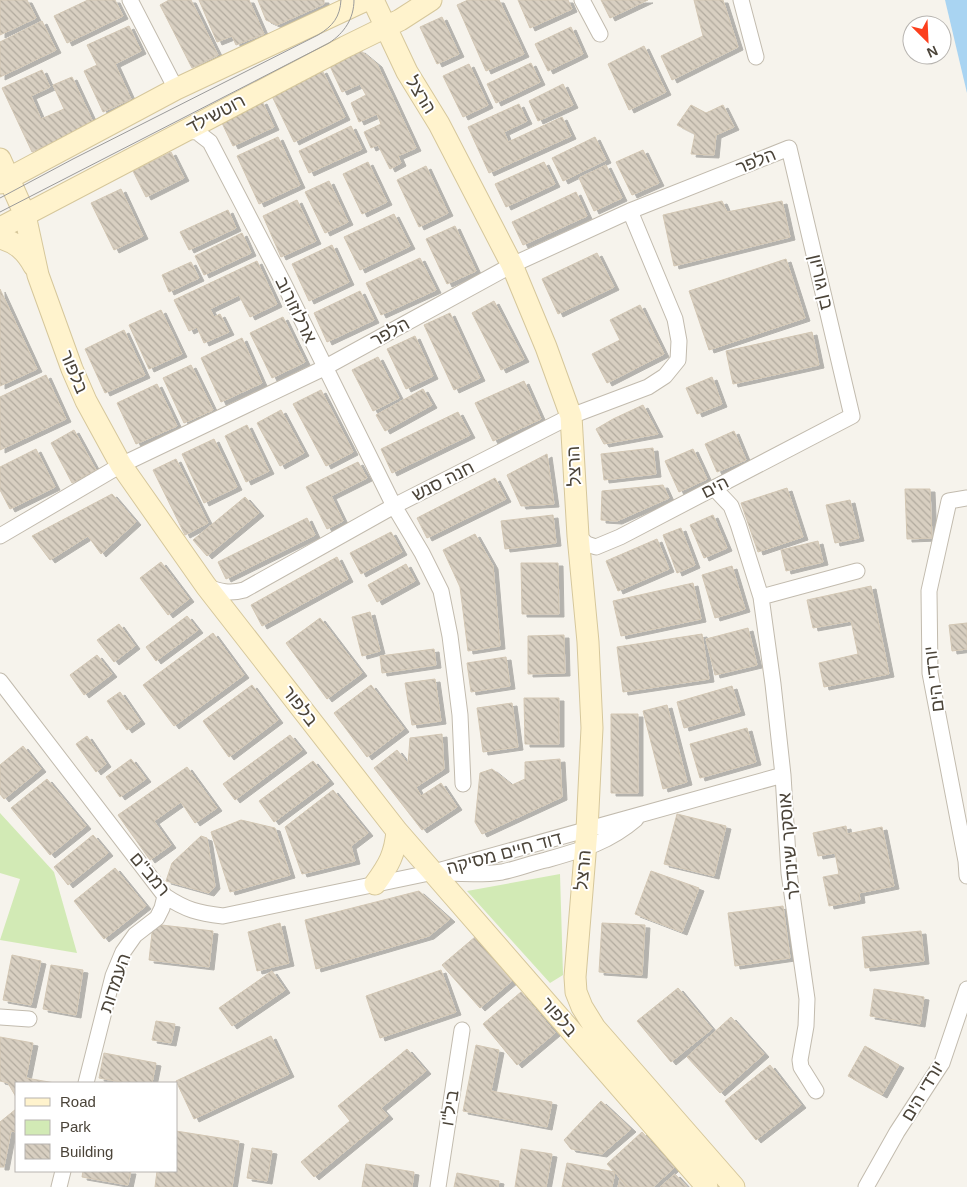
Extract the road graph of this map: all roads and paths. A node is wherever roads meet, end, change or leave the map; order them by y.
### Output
1 (130, 0) edge
2 (366, 0) edge
3 (372, 0) edge
4 (431, 0) edge
5 (582, 0) edge
6 (741, 0) edge
7 (385, 28) junction
8 (600, 34) dead end
9 (345, 47) junction
10 (756, 57) dead end
11 (176, 90) junction
12 (184, 131) junction
13 (789, 148) joint
14 (3, 173) edge
15 (630, 212) junction
16 (25, 215) junction
17 (0, 228) edge
18 (0, 238) edge
19 (512, 265) junction
20 (38, 275) junction
21 (324, 368) junction
22 (571, 416) junction
23 (852, 416) joint
24 (121, 465) junction
25 (714, 488) junction
26 (967, 498) edge
27 (394, 506) junction
28 (0, 536) edge
29 (578, 536) junction
30 (857, 571) dead end
31 (206, 586) junction
32 (761, 597) junction
33 (0, 681) edge
34 (783, 776) junction
35 (463, 784) dead end
36 (397, 830) junction
37 (586, 840) junction
38 (434, 872) junction
39 (967, 876) edge
40 (375, 884) junction
41 (165, 896) junction
42 (575, 977) joint
43 (967, 989) edge
44 (0, 1016) edge
45 (30, 1018) dead end
46 (462, 1030) dead end
47 (86, 1082) edge
48 (816, 1091) dead end
49 (64, 1172) edge
50 (59, 1187) edge
51 (438, 1187) edge
52 (707, 1187) edge
53 (734, 1187) edge
54 (866, 1187) edge

1 - 11 street
2 - 11 street
3 - 7 street, הרצל
3 - 9 street
4 - 7 street, רוטשילד
5 - 8 street
6 - 10 street
7 - 9 street, רוטשילד
7 - 19 street, הרצל
9 - 12 street, רוטשילד
11 - 14 street
12 - 16 street, רוטשילד
12 - 21 street, ארלוזורוב
13 - 15 street, הלפר
13 - 23 street, בן גוריון
14 - 16 street, בלפור
15 - 19 street, הלפר
15 - 22 street, חנה סנש
16 - 17 street, רוטשילד
16 - 20 street, בלפור
18 - 20 street
19 - 21 street, הלפר
19 - 22 street, הרצל
20 - 24 street, בלפור
21 - 24 street, הלפר
21 - 27 street, ארלוזורוב
22 - 27 street, חנה סנש
22 - 29 street, הרצל
23 - 25 street, הים
24 - 28 street, הלפר
24 - 31 street, בלפור
25 - 29 street, הים
25 - 32 street, אוסקר שינדלר
26 - 39 street, יורדי הים
27 - 31 street, חנה סנש
27 - 35 street, ארלוזורוב
29 - 37 street, הרצל
30 - 32 street
31 - 36 street, בלפור
32 - 34 street, אוסקר שינדלר
33 - 41 street, רמב"ם
34 - 37 street, דוד חיים מסיקה
34 - 48 street, אוסקר שינדלר
36 - 38 street, בלפור
36 - 40 street
37 - 38 street, דוד חיים מסיקה
37 - 42 street, הרצל
38 - 40 street, רמב"ם
38 - 52 street, בלפור
40 - 41 street, רמב"ם
41 - 47 street, העמדות
42 - 53 street, בלפור
43 - 54 street, יורדי הים
44 - 45 street
46 - 51 street, ביל"ו
49 - 50 street

